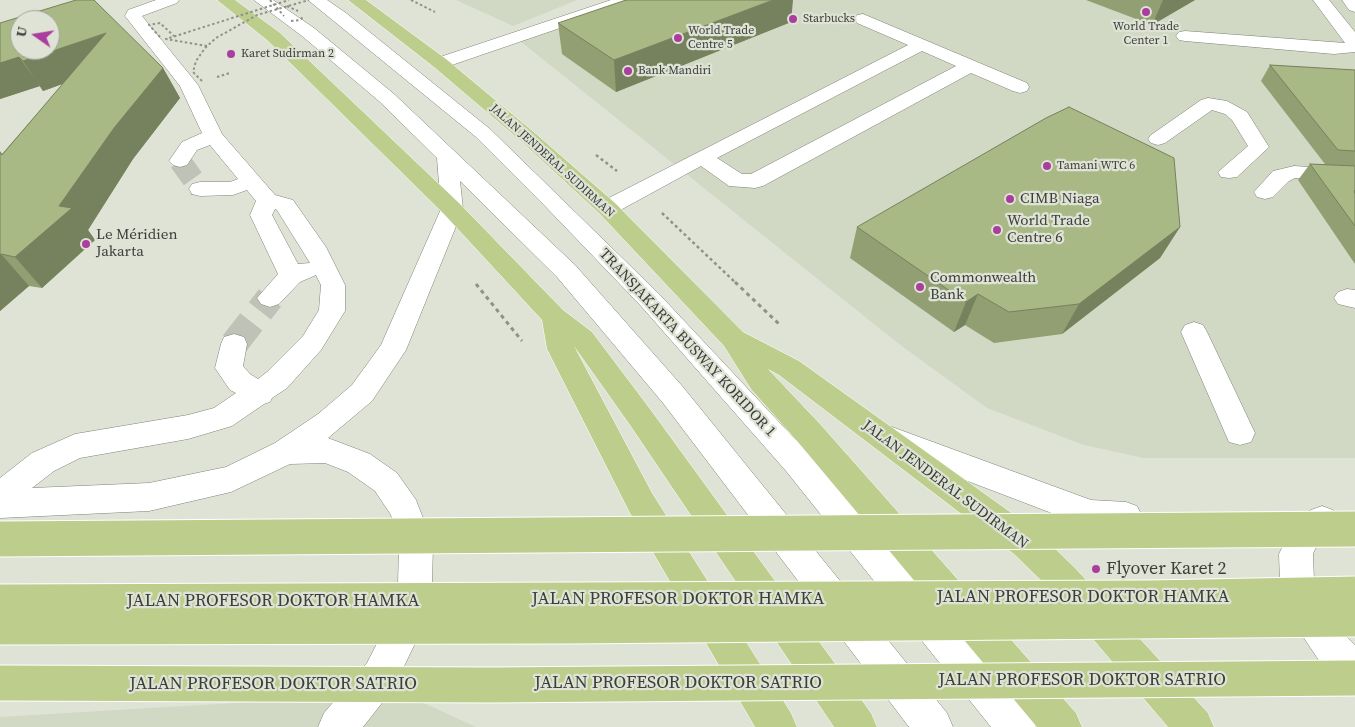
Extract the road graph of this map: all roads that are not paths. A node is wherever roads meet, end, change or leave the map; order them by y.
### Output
1 (171, 0) edge
2 (262, 0) edge
3 (316, 0) edge
4 (356, 0) edge
5 (627, 0) edge
6 (1321, 0) edge
7 (1350, 0) edge
8 (1355, 7) edge
9 (222, 9) edge
10 (863, 19) dead end
11 (1185, 36) dead end
12 (921, 45) junction
13 (440, 63) junction
14 (970, 66) junction
15 (1020, 87) dead end
16 (483, 133) junction
17 (213, 136) junction
18 (1158, 139) dead end
19 (447, 156) junction
20 (702, 157) junction
21 (180, 161) dead end
22 (556, 162) junction
23 (1229, 172) dead end
24 (1355, 176) edge
25 (250, 181) junction
26 (200, 189) dead end
27 (1264, 192) dead end
28 (267, 200) junction
29 (607, 208) junction
30 (452, 209) junction
31 (323, 264) junction
32 (291, 276) junction
33 (270, 298) tunnel mouth
34 (554, 317) junction
35 (1194, 332) dead end
36 (732, 339) junction
37 (234, 344) tunnel mouth
38 (260, 394) junction
39 (875, 432) junction
40 (1240, 433) dead end
41 (286, 452) junction
42 (0, 496) edge
43 (0, 504) edge
44 (1355, 513) edge
45 (1355, 529) edge
46 (0, 539) edge
47 (1355, 594) edge
48 (0, 602) edge
49 (1355, 619) edge
50 (0, 626) edge
51 (1355, 671) edge
52 (1355, 678) edge
53 (0, 683) edge
54 (338, 727) edge
55 (777, 727) edge
56 (857, 727) edge
57 (933, 727) edge
58 (1016, 727) edge
59 (1062, 727) edge
60 (1194, 727) edge

1 - 17 street
2 - 19 street
3 - 16 street, TRANSJAKARTA BUSWAY KORIDOR 1
4 - 13 main road, JALAN JENDERAL SUDIRMAN
5 - 13 street
6 - 11 street
7 - 8 street
9 - 30 main road
10 - 12 street
12 - 14 street
12 - 20 street
13 - 22 main road, JALAN JENDERAL SUDIRMAN
14 - 15 street
14 - 20 street
16 - 22 street
16 - 58 street, TRANSJAKARTA BUSWAY KORIDOR 1
17 - 21 street
17 - 25 street
18 - 23 street
19 - 30 street
19 - 57 street
20 - 29 street
22 - 29 main road, JALAN JENDERAL SUDIRMAN
24 - 27 street
25 - 26 street
25 - 28 street
28 - 31 street
28 - 32 street
29 - 36 main road, JALAN JENDERAL SUDIRMAN
30 - 34 main road
30 - 41 street
31 - 32 street
31 - 38 street
32 - 33 street
34 - 55 main road
34 - 56 main road
35 - 40 street
36 - 39 main road, JALAN JENDERAL SUDIRMAN
36 - 59 main road, JALAN JENDERAL SUDIRMAN
37 - 38 street
38 - 42 street
39 - 44 street
39 - 60 main road, JALAN JENDERAL SUDIRMAN
41 - 43 street
41 - 54 street
44 - 51 street
45 - 46 main road, bridge
47 - 48 main road, JALAN PROFESOR DOKTOR HAMKA, bridge
49 - 50 main road, bridge
52 - 53 main road, JALAN PROFESOR DOKTOR SATRIO, bridge

